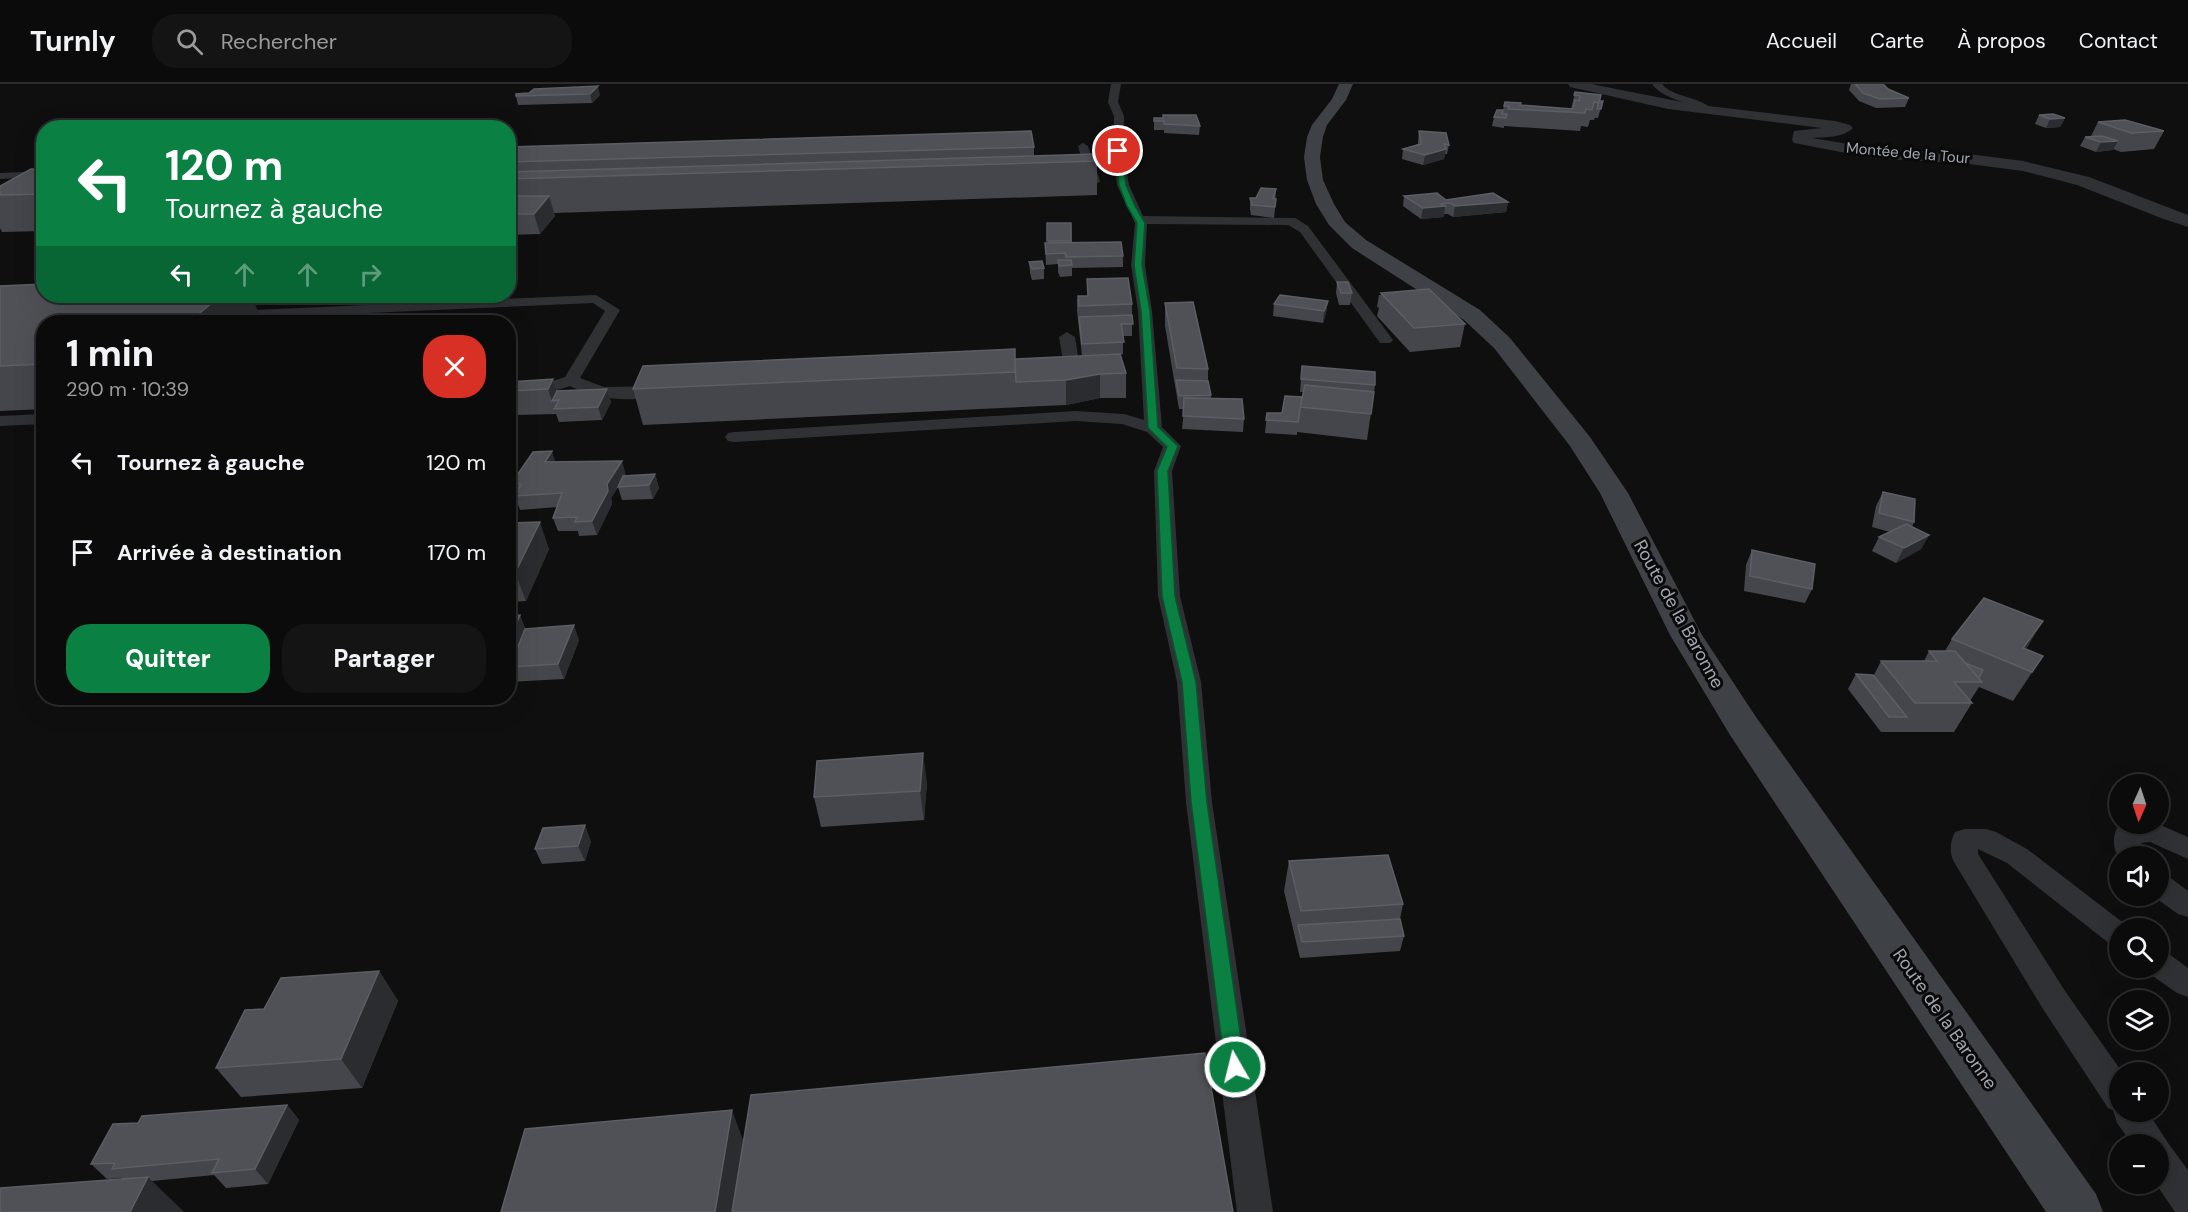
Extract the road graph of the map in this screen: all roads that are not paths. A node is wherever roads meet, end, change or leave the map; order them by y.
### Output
1 (1116, 84) edge
2 (1346, 84) edge
3 (1575, 84) edge
4 (1657, 84) edge
5 (1707, 109) junction
6 (1083, 146) dead end
7 (36, 174) edge
8 (0, 176) edge
9 (1083, 182) edge
10 (1139, 220) junction
11 (2188, 221) edge
12 (516, 302) edge
13 (500, 303) edge
14 (212, 315) edge
15 (1067, 337) dead end
16 (1385, 340) dead end
17 (1040, 375) edge
18 (571, 380) junction
19 (684, 391) edge
20 (516, 392) edge
21 (36, 419) edge
22 (0, 421) edge
23 (1153, 428) junction
24 (734, 437) dead end
25 (2128, 846) edge
26 (2188, 849) edge
27 (2169, 892) edge
28 (2188, 906) edge
29 (2109, 927) edge
30 (2169, 971) edge
31 (2188, 984) edge
32 (2109, 1081) edge
33 (2169, 1172) edge
34 (2188, 1200) edge
35 (1255, 1212) edge
36 (2077, 1212) edge

1 - 10 lane
2 - 36 main road, Route de la Baronne
3 - 5 street, Montée de la Tour
4 - 5 lane
5 - 11 street, Montée de la Tour
6 - 9 lane
7 - 8 lane
10 - 16 lane
10 - 23 lane
12 - 18 lane
13 - 14 lane
15 - 17 lane
18 - 19 lane
18 - 20 lane
21 - 22 lane
23 - 24 lane
23 - 35 lane
25 - 26 lane
27 - 28 lane
29 - 32 lane
30 - 31 lane
33 - 34 lane

